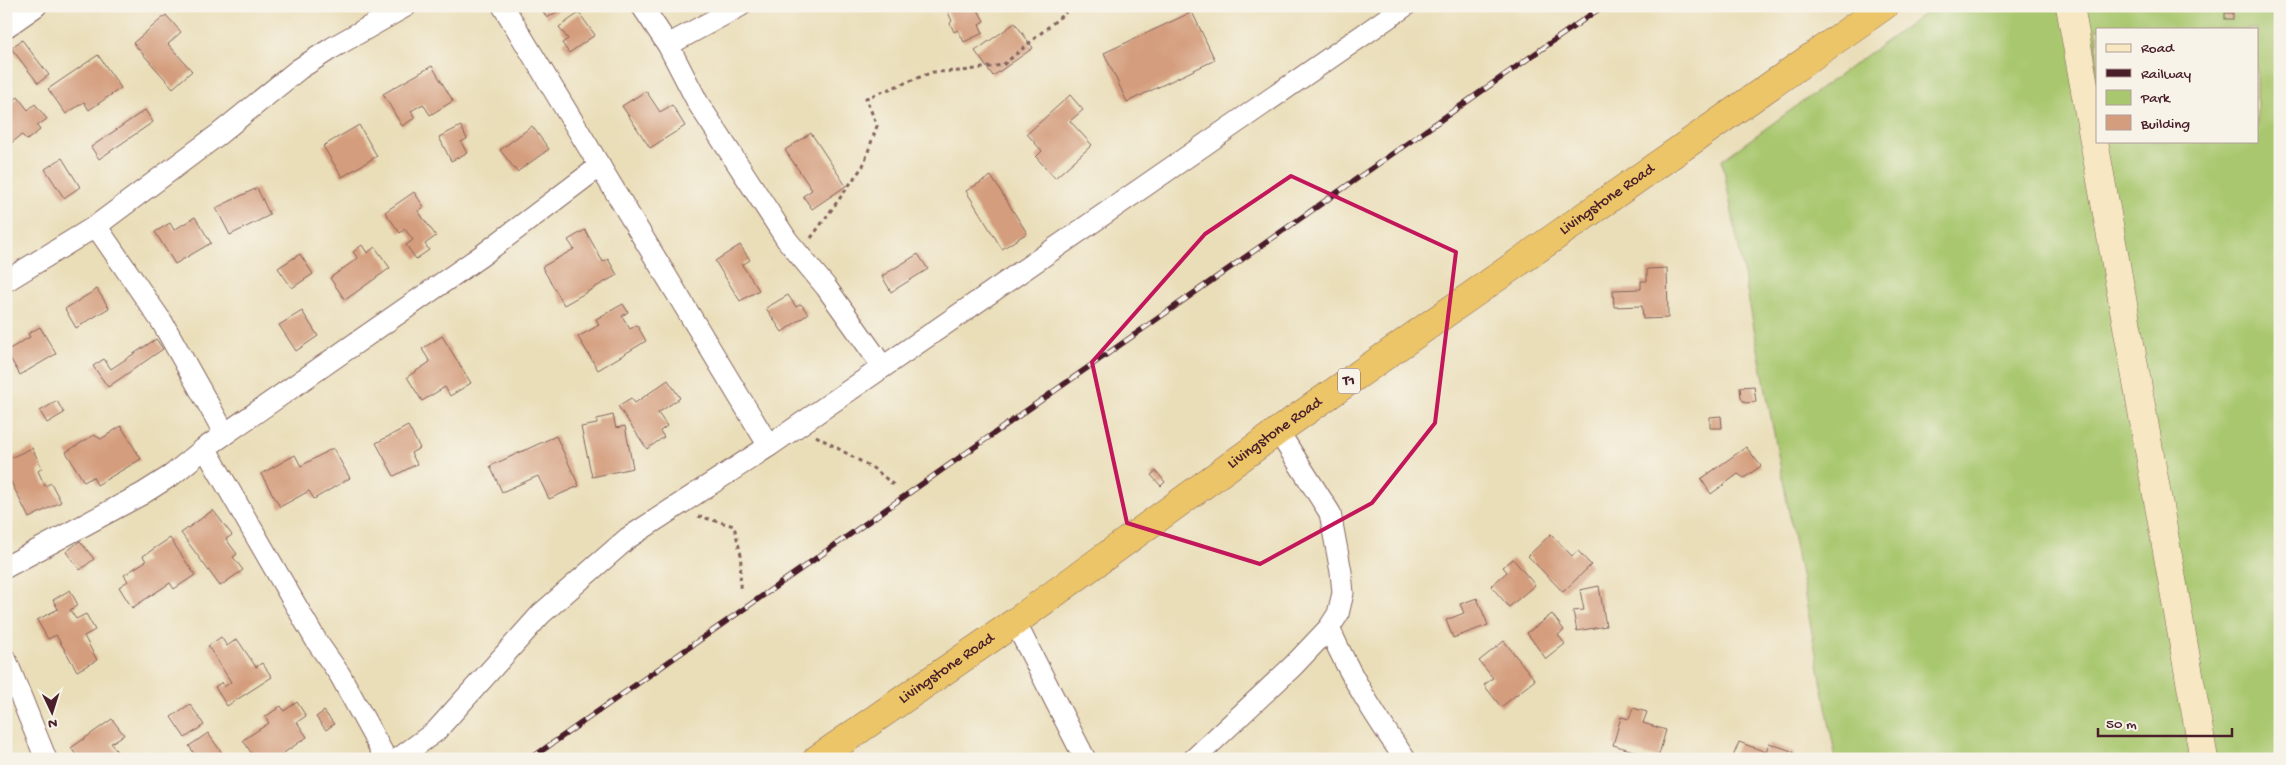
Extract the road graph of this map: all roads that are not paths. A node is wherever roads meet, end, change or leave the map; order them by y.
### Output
1 (36, 6) edge
2 (406, 6) edge
3 (503, 6) edge
4 (642, 6) edge
5 (740, 6) edge
6 (1405, 6) edge
7 (1884, 6) edge
8 (2070, 6) edge
9 (6, 27) edge
10 (668, 45) junction
11 (600, 166) junction
12 (96, 226) junction
13 (6, 281) edge
14 (883, 367) junction
15 (1278, 431) junction
16 (225, 434) junction
17 (769, 446) junction
18 (205, 448) junction
19 (6, 568) edge
20 (1014, 622) junction
21 (1329, 628) junction
22 (6, 660) edge
23 (46, 759) edge
24 (386, 759) edge
25 (398, 759) edge
26 (817, 759) edge
27 (1085, 759) edge
28 (1194, 759) edge
29 (1405, 759) edge
30 (2204, 759) edge

1 - 9 street
2 - 12 street
3 - 11 street
4 - 10 street
5 - 10 street
6 - 14 street
7 - 15 highway, Livingstone Road / T1
8 - 30 main road
10 - 14 street
11 - 16 street
11 - 17 street
12 - 13 street
12 - 16 street
14 - 17 street
15 - 20 highway, Livingstone Road / T1
15 - 21 street
16 - 18 street
17 - 25 street
18 - 19 street
18 - 24 street
20 - 26 highway, Livingstone Road / T1
20 - 27 street
21 - 28 street
21 - 29 street
22 - 23 street

